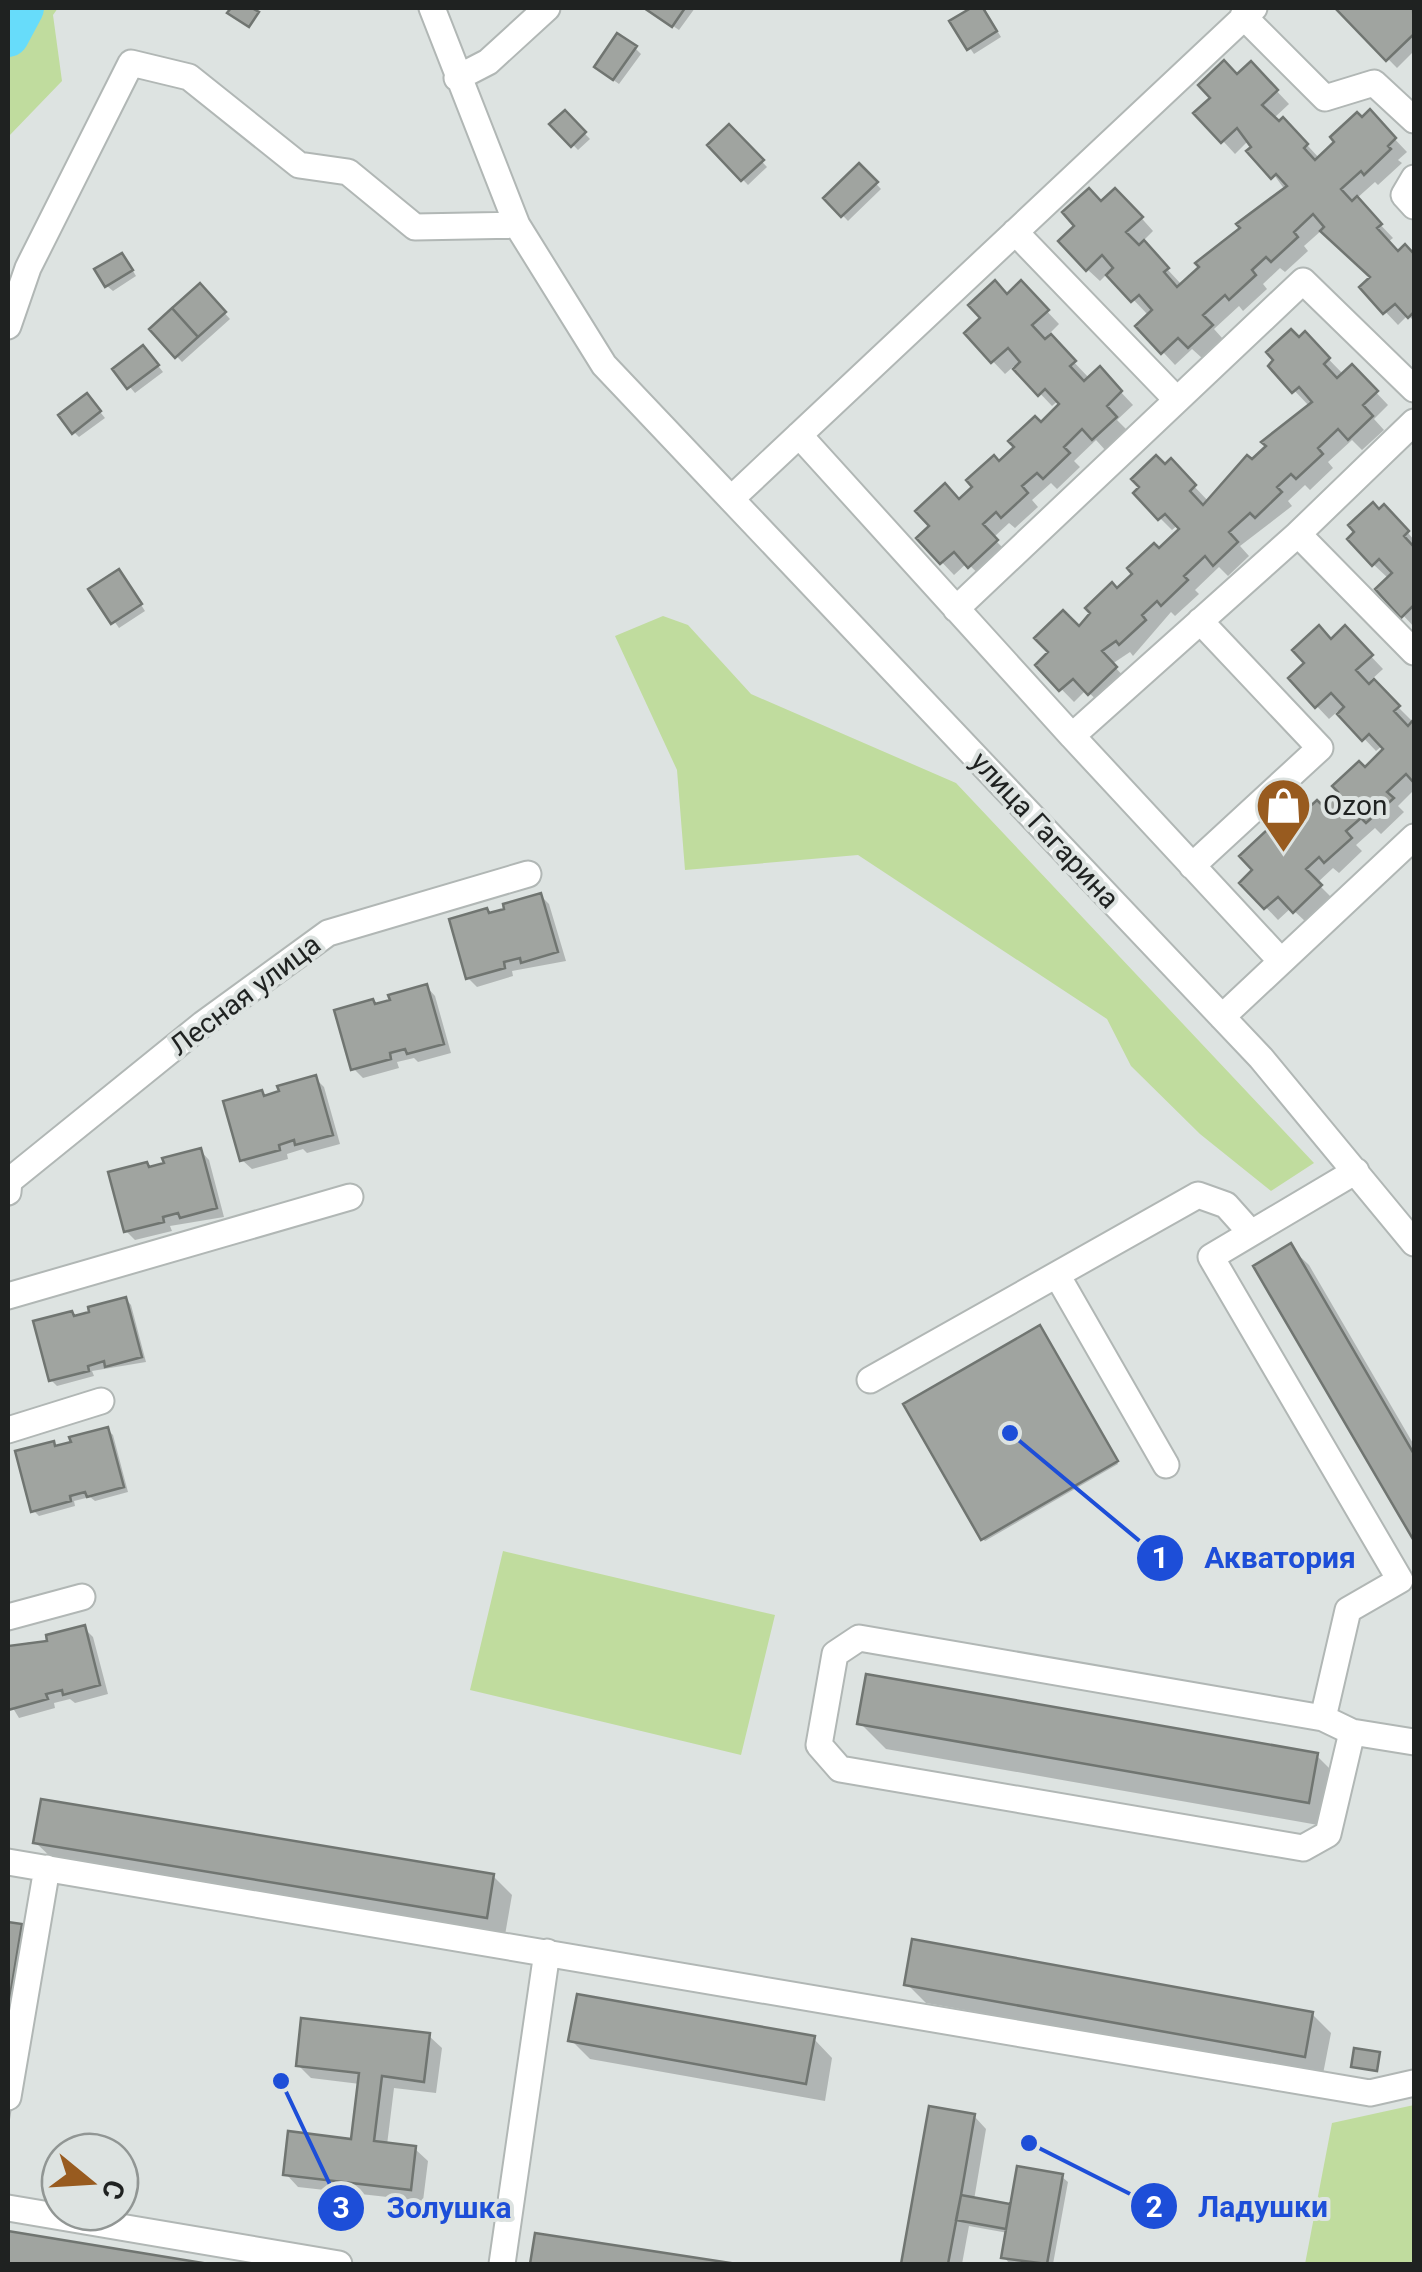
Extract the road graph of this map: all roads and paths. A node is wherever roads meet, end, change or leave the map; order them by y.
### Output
1 (432, 8) edge
2 (547, 8) edge
3 (1249, 12) edge
4 (457, 78) junction
5 (1414, 120) edge
6 (1414, 178) edge
7 (1414, 206) edge
8 (517, 225) junction
9 (1015, 232) junction
10 (8, 326) edge
11 (1414, 389) edge
12 (1177, 400) junction
13 (1414, 422) edge
14 (799, 435) junction
15 (731, 499) junction
16 (1298, 534) junction
17 (956, 609) junction
18 (1200, 621) junction
19 (1414, 652) edge
20 (1072, 736) junction
21 (1414, 837) edge
22 (1192, 866) junction
23 (528, 874) dead end
24 (1281, 962) junction
25 (1222, 1016) junction
26 (8, 1155) edge
27 (35, 1162) junction
28 (1356, 1170) junction
29 (8, 1192) edge
30 (350, 1197) dead end
31 (1251, 1233) junction
32 (1414, 1243) edge
33 (1058, 1275) junction
34 (8, 1296) edge
35 (870, 1380) dead end
36 (101, 1401) dead end
37 (8, 1430) edge
38 (1166, 1464) dead end
39 (82, 1597) dead end
40 (8, 1616) edge
41 (1323, 1718) junction
42 (1352, 1732) junction
43 (1414, 1742) edge
44 (8, 1862) edge
45 (47, 1868) junction
46 (548, 1952) junction
47 (1414, 2083) edge
48 (8, 2097) edge
49 (8, 2208) edge
50 (339, 2264) edge
51 (502, 2264) edge

1 - 4 street, улица Гагарина
2 - 4 street
3 - 5 street
3 - 9 street
4 - 8 street, улица Гагарина
6 - 7 street
8 - 10 street
8 - 15 street, улица Гагарина
9 - 12 street
9 - 14 street
11 - 12 street
12 - 17 street
13 - 16 street
14 - 15 street
14 - 17 street
15 - 25 street, улица Гагарина
16 - 18 street
16 - 19 street
17 - 20 street
18 - 20 street
18 - 22 street
20 - 22 street
21 - 24 street
22 - 24 street
23 - 27 street, Лесная улица
24 - 25 street
25 - 28 street, улица Гагарина
26 - 27 street
27 - 29 street, Лесная улица
28 - 31 street
28 - 32 street, улица Гагарина
30 - 34 street
31 - 33 street
31 - 41 street
33 - 35 street
33 - 38 street
36 - 37 street
39 - 40 street
41 - 42 street
41 - 42 street
42 - 43 street
44 - 45 street
45 - 46 street
45 - 48 street
46 - 47 street
46 - 51 street
49 - 50 street

